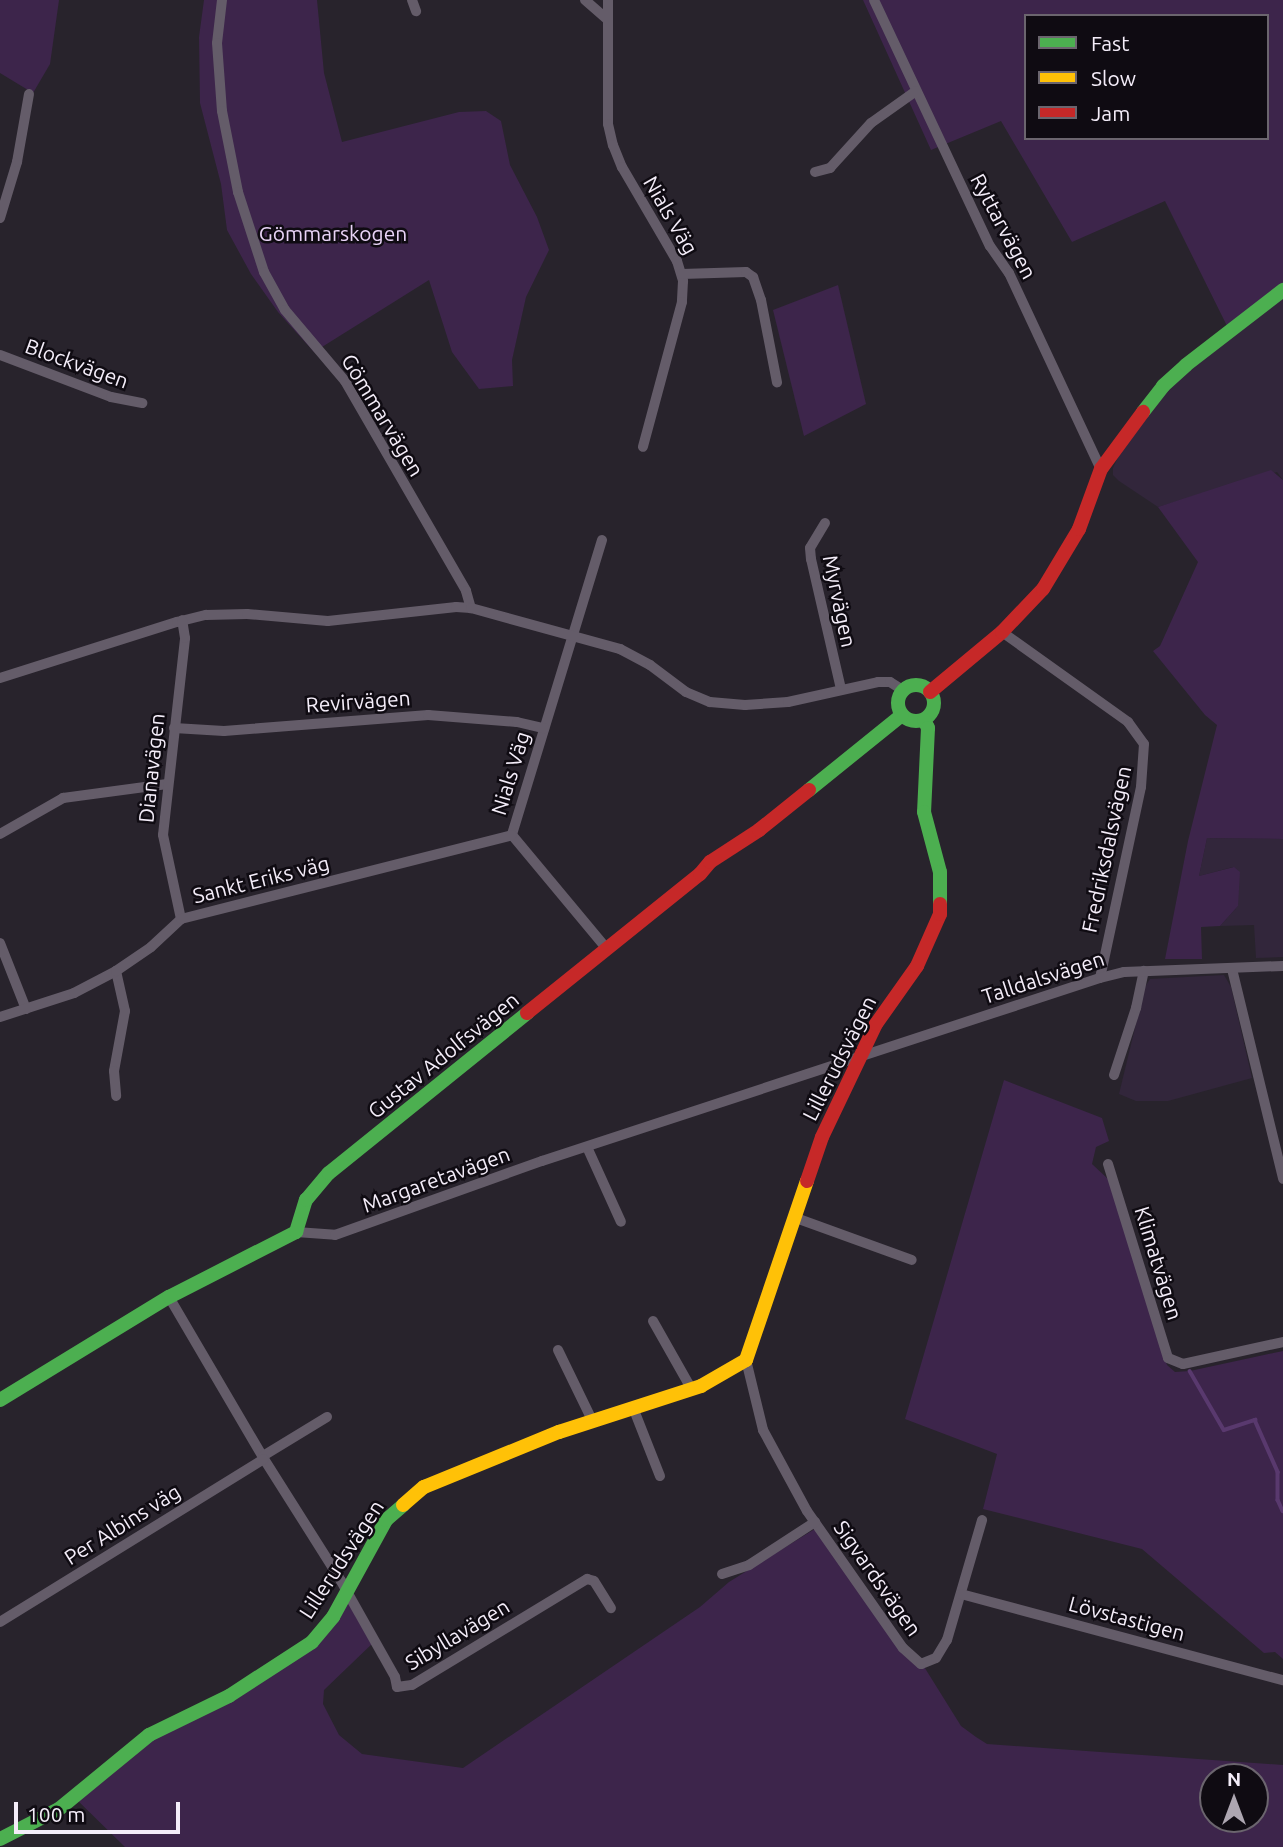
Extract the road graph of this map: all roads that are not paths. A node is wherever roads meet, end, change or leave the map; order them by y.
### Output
1 (222, 0) edge
2 (412, 0) edge
3 (585, 0) edge
4 (608, 0) edge
5 (874, 0) edge
6 (416, 11) dead end
7 (608, 20) junction
8 (916, 91) junction
9 (29, 94) dead end
10 (815, 172) dead end
11 (0, 218) edge
12 (682, 274) junction
13 (1283, 290) edge
14 (0, 355) edge
15 (777, 382) dead end
16 (142, 403) dead end
17 (643, 447) dead end
18 (1101, 469) junction
19 (825, 523) dead end
20 (602, 540) dead end
21 (471, 608) junction
22 (182, 620) junction
23 (1002, 632) junction
24 (573, 635) junction
25 (0, 678) edge
26 (841, 689) junction
27 (903, 690) junction
28 (930, 692) junction
29 (902, 715) junction
30 (924, 720) junction
31 (174, 728) junction
32 (544, 728) junction
33 (167, 784) junction
34 (0, 834) edge
35 (512, 835) junction
36 (181, 919) junction
37 (0, 943) edge
38 (607, 949) junction
39 (1283, 966) edge
40 (1232, 969) junction
41 (116, 971) junction
42 (1144, 971) junction
43 (1100, 978) junction
44 (26, 1009) junction
45 (0, 1017) edge
46 (863, 1056) junction
47 (1114, 1075) dead end
48 (116, 1096) dead end
49 (587, 1147) junction
50 (1108, 1164) dead end
51 (1283, 1179) edge
52 (796, 1218) junction
53 (621, 1222) dead end
54 (296, 1232) junction
55 (912, 1260) dead end
56 (169, 1297) junction
57 (653, 1321) dead end
58 (1283, 1342) edge
59 (558, 1350) dead end
60 (746, 1360) junction
61 (692, 1390) junction
62 (0, 1400) edge
63 (634, 1410) junction
64 (327, 1417) dead end
65 (592, 1420) junction
66 (263, 1457) junction
67 (660, 1476) dead end
68 (982, 1520) dead end
69 (815, 1522) junction
70 (722, 1574) dead end
71 (347, 1591) junction
72 (961, 1594) junction
73 (611, 1608) dead end
74 (0, 1622) edge
75 (1283, 1680) edge
76 (0, 1838) edge

1 - 21 street, Gömmarvägen
2 - 6 street
3 - 7 street
4 - 7 street, Nials Väg
5 - 8 street, Ryttarvägen
7 - 12 street, Nials Väg
8 - 10 street
8 - 18 street, Ryttarvägen
9 - 11 street
12 - 15 street
12 - 17 street, Nials Väg
13 - 18 street
14 - 16 street, Blockvägen
18 - 23 street
19 - 26 street, Myrvägen
20 - 24 street, Nials Väg
21 - 22 street
21 - 24 street
22 - 25 street
22 - 31 street, Dianavägen
23 - 28 street
23 - 43 street, Fredriksdalsvägen
24 - 26 street
24 - 32 street, Nials Väg
26 - 27 street
27 - 28 street
27 - 29 street
28 - 30 street
29 - 30 street
29 - 38 street, Gustav Adolfsvägen
30 - 46 street, Lillerudsvägen
31 - 32 street, Revirvägen
31 - 33 street, Dianavägen
32 - 35 street, Nials Väg
33 - 34 street
33 - 36 street, Dianavägen
35 - 36 street, Sankt Eriks väg
35 - 38 street, Nials Väg
36 - 41 street, Sankt Eriks väg
37 - 44 street
38 - 54 street, Gustav Adolfsvägen
39 - 40 street, Talldalsvägen
40 - 42 street, Talldalsvägen
40 - 51 street
41 - 44 street, Sankt Eriks väg
41 - 48 street
42 - 43 street, Talldalsvägen
42 - 47 street
43 - 46 street, Talldalsvägen
44 - 45 street, Sankt Eriks väg
46 - 49 street, Margaretavägen
46 - 52 street, Lillerudsvägen
49 - 53 street
49 - 54 street, Margaretavägen
50 - 58 street, Klimatvägen
52 - 55 street
52 - 60 street, Lillerudsvägen
54 - 56 street
56 - 62 street
56 - 66 street, Sibyllavägen
57 - 61 street
59 - 65 street
60 - 61 street, Lillerudsvägen
60 - 69 street, Sigvardsvägen
61 - 63 street, Lillerudsvägen
63 - 65 street, Lillerudsvägen
63 - 67 street
64 - 66 street
65 - 71 street, Lillerudsvägen
66 - 71 street, Sibyllavägen
66 - 74 street, Per Albins väg
68 - 72 street, Sigvardsvägen
69 - 70 street
69 - 72 street, Sigvardsvägen
71 - 73 street, Sibyllavägen
71 - 76 street, Lillerudsvägen
72 - 75 street, Lövstastigen

